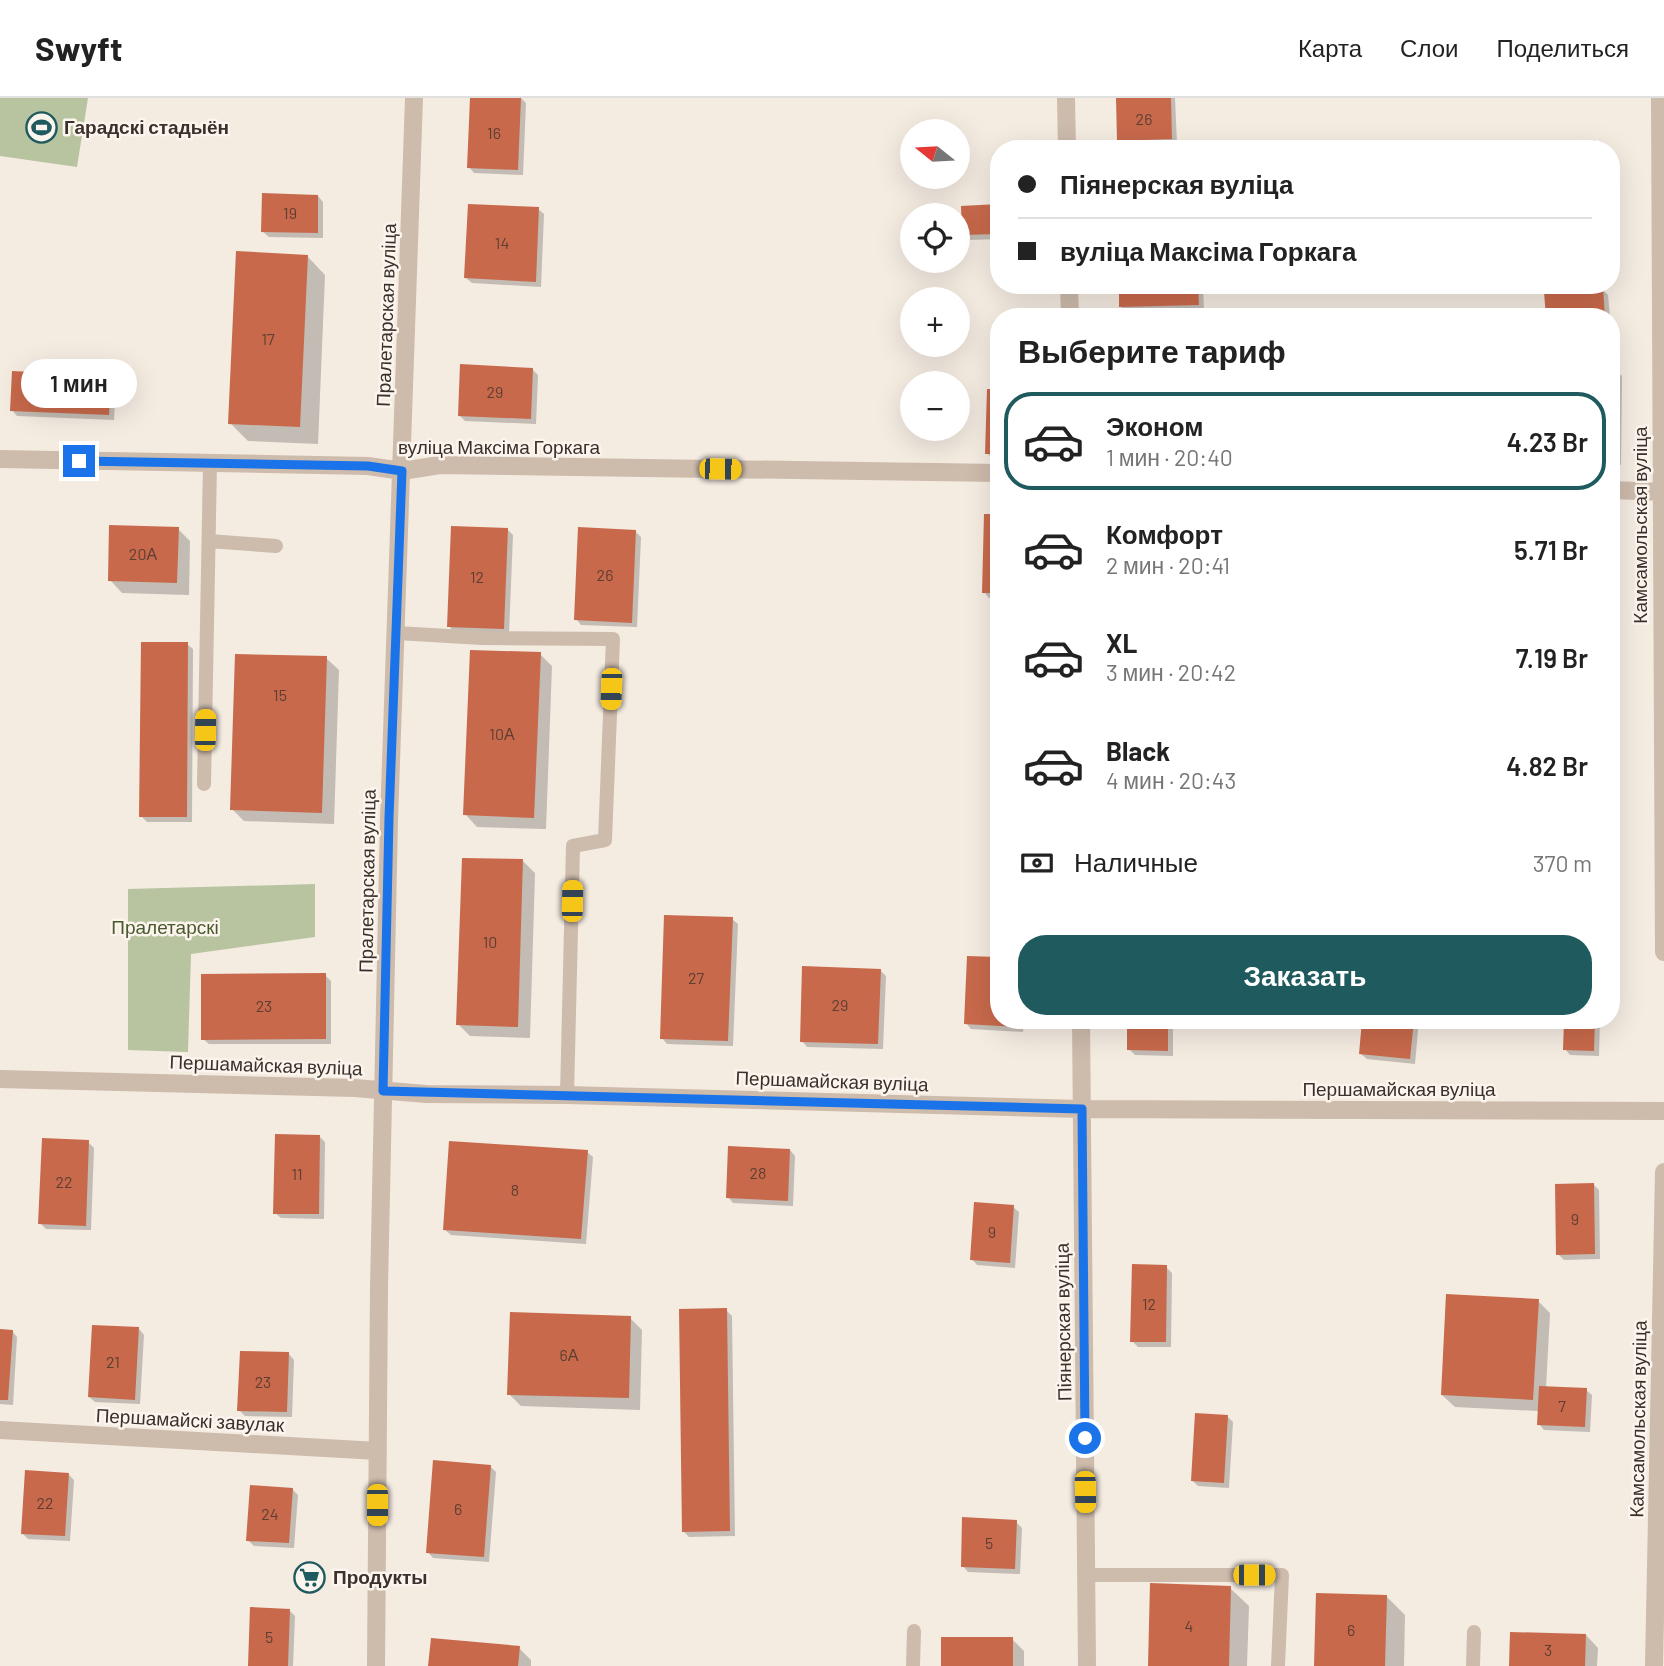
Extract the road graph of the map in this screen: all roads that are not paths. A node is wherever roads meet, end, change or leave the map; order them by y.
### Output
1 (414, 98) edge
2 (1066, 98) edge
3 (1660, 98) edge
4 (1066, 140) edge
5 (0, 459) edge
6 (211, 464) junction
7 (402, 471) junction
8 (990, 473) edge
9 (1620, 490) edge
10 (1662, 492) edge
11 (209, 541) junction
12 (276, 546) dead end
13 (397, 633) junction
14 (204, 784) dead end
15 (1664, 952) edge
16 (1081, 1029) edge
17 (0, 1079) edge
18 (383, 1091) junction
19 (567, 1095) junction
20 (1082, 1109) junction
21 (1664, 1111) edge
22 (1664, 1172) edge
23 (0, 1430) edge
24 (378, 1451) junction
25 (1086, 1574) junction
26 (914, 1631) dead end
27 (1474, 1632) dead end
28 (376, 1666) edge
29 (913, 1666) edge
30 (1087, 1666) edge
31 (1278, 1666) edge
32 (1473, 1666) edge
33 (1654, 1666) edge

1 - 7 street, Пралетарская вуліца
2 - 4 street
3 - 10 street, Камсамольская вуліца
5 - 6 street, вуліца Максіма Горкага
6 - 7 street, вуліца Максіма Горкага
6 - 11 lane
7 - 8 street, вуліца Максіма Горкага
7 - 13 street, Пралетарская вуліца
9 - 10 street
10 - 15 street, Камсамольская вуліца
11 - 12 lane
11 - 14 lane
13 - 18 street, Пралетарская вуліца
13 - 19 lane
16 - 20 street, Піянерская вуліца
17 - 18 street, Першамайская вуліца
18 - 19 street, Першамайская вуліца
18 - 24 street, Пралетарская вуліца
19 - 20 street, Першамайская вуліца
20 - 21 street, Першамайская вуліца
20 - 25 street, Піянерская вуліца
22 - 33 street, Камсамольская вуліца
23 - 24 street, Першамайскі завулак
24 - 28 street, Пралетарская вуліца
25 - 30 street, Піянерская вуліца
25 - 31 lane
26 - 29 lane
27 - 32 lane

